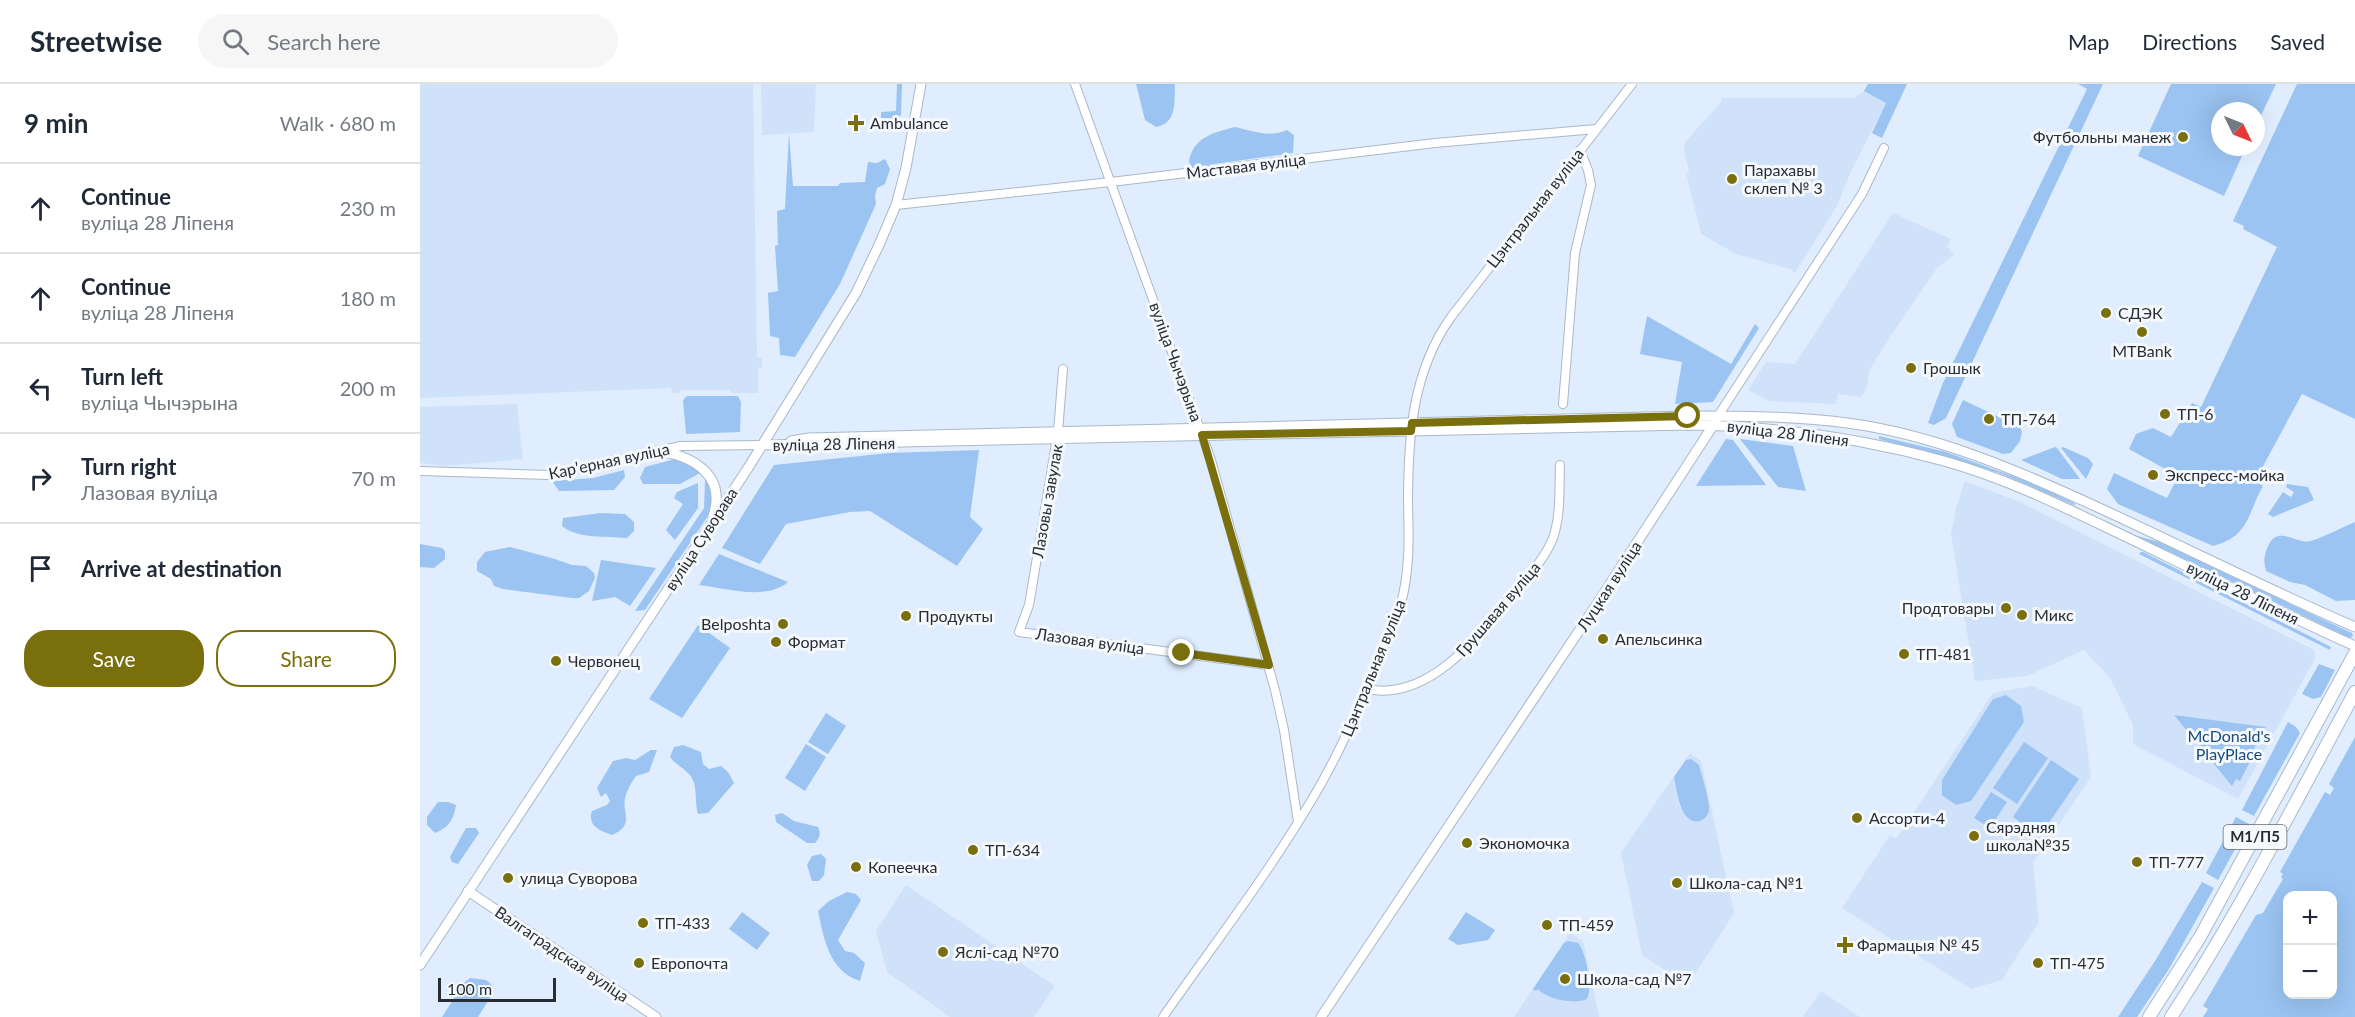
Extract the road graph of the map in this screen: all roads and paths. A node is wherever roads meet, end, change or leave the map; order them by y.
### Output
1 (921, 84) edge
2 (1075, 84) edge
3 (1632, 84) edge
4 (1596, 129) junction
5 (1884, 148) dead end
6 (1580, 150) junction
7 (1111, 182) junction
8 (896, 205) junction
9 (1063, 369) dead end
10 (1563, 404) dead end
11 (1718, 416) junction
12 (1713, 425) junction
13 (1411, 427) junction
14 (1870, 428) junction
15 (1201, 431) junction
16 (1058, 435) junction
17 (1866, 443) junction
18 (762, 445) junction
19 (657, 451) junction
20 (1560, 465) dead end
21 (420, 471) edge
22 (706, 531) junction
23 (2355, 627) edge
24 (1019, 632) joint
25 (2355, 646) edge
26 (2355, 653) edge
27 (1269, 665) junction
28 (1367, 689) junction
29 (2355, 692) edge
30 (1298, 822) junction
31 (468, 891) junction
32 (420, 965) edge
33 (656, 1017) edge
34 (1163, 1017) edge
35 (1321, 1017) edge
36 (2149, 1017) edge
37 (2171, 1017) edge

1 - 8 main road, вуліца Суворава
2 - 7 street, вуліца Чычэрына
3 - 4 street, Цэнтральная вуліца
4 - 6 street, Цэнтральная вуліца
4 - 7 street, Маставая вуліца
5 - 11 street, Луцкая вуліца
6 - 10 street
6 - 13 street, Цэнтральная вуліца
7 - 8 street, Маставая вуліца
7 - 15 street, вуліца Чычэрына
8 - 18 main road, вуліца Суворава
9 - 16 street, Лазовы завулак
11 - 12 main road, Луцкая вуліца
11 - 13 main road, вуліца 28 Ліпеня
11 - 14 main road, вуліца 28 Ліпеня
12 - 13 main road, вуліца 28 Ліпеня
12 - 17 main road, вуліца 28 Ліпеня
12 - 35 main road, Луцкая вуліца
13 - 15 main road, вуліца 28 Ліпеня
13 - 28 street, Цэнтральная вуліца
14 - 17 main road
14 - 23 main road, вуліца 28 Ліпеня
15 - 16 main road, вуліца 28 Ліпеня
15 - 27 street, вуліца Чычэрына
16 - 18 main road, вуліца 28 Ліпеня
16 - 24 street, Лазовы завулак
17 - 25 main road, вуліца 28 Ліпеня
18 - 19 street, Карʼерная вуліца
18 - 22 main road, вуліца Суворава
19 - 21 street, Карʼерная вуліца
19 - 22 main road
20 - 28 street, Грушавая вуліца
22 - 31 main road, вуліца Суворава
24 - 27 street, Лазовая вуліца
26 - 36 highway, М1/П5
27 - 30 street, вуліца Чычэрына
28 - 30 street, Цэнтральная вуліца
29 - 37 highway, М1/П5
30 - 34 street, Цэнтральная вуліца
31 - 32 main road, вуліца Суворава
31 - 33 main road, Валгаградская вуліца

